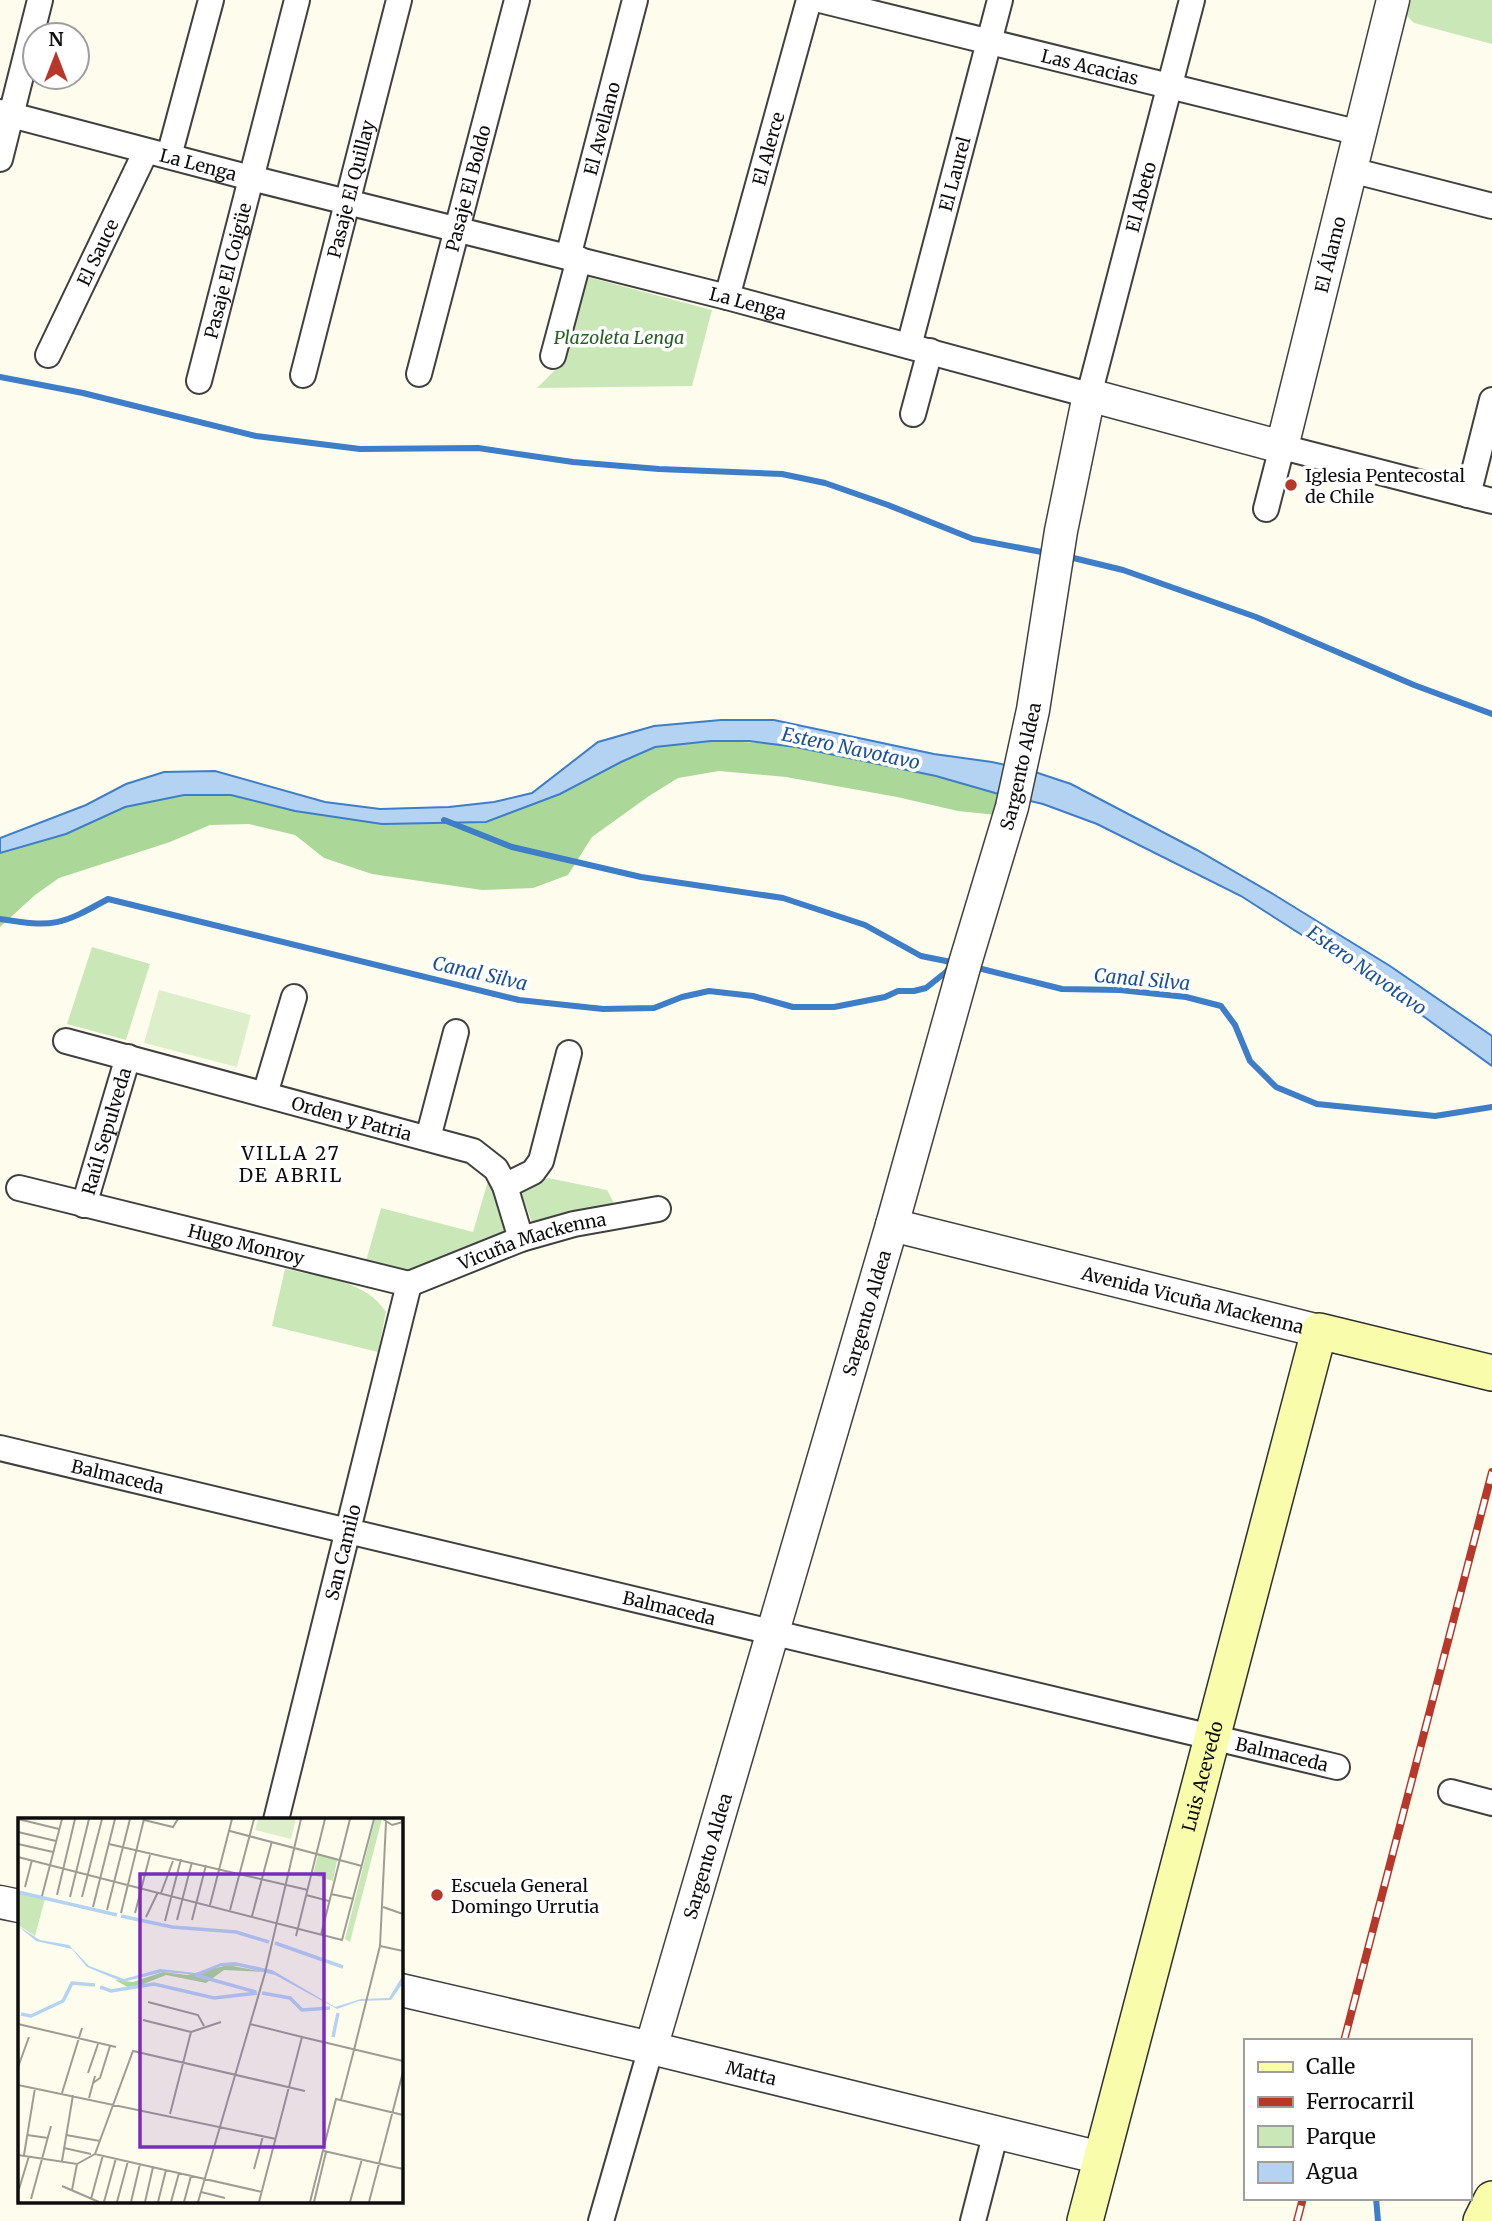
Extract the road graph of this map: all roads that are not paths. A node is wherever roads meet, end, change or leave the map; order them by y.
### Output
1 (40, 0) edge
2 (211, 0) edge
3 (297, 0) edge
4 (399, 0) edge
5 (517, 0) edge
6 (635, 0) edge
7 (809, 0) edge
8 (820, 0) edge
9 (1000, 0) edge
10 (1192, 0) edge
11 (1393, 0) edge
12 (990, 42) junction
13 (1169, 86) junction
14 (6, 113) edge
15 (1360, 133) junction
16 (157, 153) junction
17 (0, 159) edge
18 (1351, 170) junction
19 (251, 178) junction
20 (348, 202) junction
21 (1492, 206) edge
22 (457, 229) junction
23 (573, 258) junction
24 (727, 297) junction
25 (919, 349) junction
26 (48, 355) dead end
27 (553, 356) dead end
28 (419, 374) dead end
29 (303, 375) dead end
30 (199, 381) dead end
31 (1089, 394) junction
32 (1492, 400) edge
33 (913, 414) dead end
34 (1282, 447) junction
35 (1468, 495) junction
36 (1492, 501) edge
37 (1266, 509) dead end
38 (294, 997) dead end
39 (456, 1032) dead end
40 (66, 1041) dead end
41 (569, 1053) dead end
42 (128, 1057) junction
43 (265, 1094) junction
44 (428, 1138) junction
45 (505, 1186) junction
46 (19, 1188) dead end
47 (84, 1205) junction
48 (658, 1209) dead end
49 (892, 1225) junction
50 (521, 1239) junction
51 (410, 1284) junction
52 (1319, 1331) junction
53 (1492, 1373) edge
54 (0, 1448) edge
55 (348, 1529) junction
56 (771, 1634) junction
57 (1211, 1738) junction
58 (1337, 1768) dead end
59 (1451, 1792) dead end
60 (1492, 1803) edge
61 (276, 1818) edge
62 (0, 1902) edge
63 (18, 1906) edge
64 (402, 1990) edge
65 (651, 2048) junction
66 (996, 2132) junction
67 (1101, 2158) junction
68 (1492, 2199) edge
69 (601, 2221) edge
70 (973, 2221) edge
71 (1085, 2221) edge
72 (1481, 2221) edge

1 - 14 street
2 - 16 street, El Sauce
3 - 19 street, Pasaje El Coigüe
4 - 20 street, Pasaje El Quillay
5 - 22 street, Pasaje El Boldo
6 - 23 street, El Avellano
7 - 24 street, El Alerce
8 - 12 street, Las Acacias
9 - 12 street, El Laurel
10 - 13 street, El Abeto
11 - 15 street, El Álamo
12 - 13 street, Las Acacias
12 - 25 street, El Laurel
13 - 15 street, Las Acacias
13 - 31 street, El Abeto
14 - 16 street, La Lenga
14 - 17 street
15 - 18 street, El Álamo
16 - 19 street, La Lenga
16 - 26 street, El Sauce
18 - 21 street
18 - 34 street, El Álamo
19 - 20 street, La Lenga
19 - 30 street, Pasaje El Coigüe
20 - 22 street, La Lenga
20 - 29 street, Pasaje El Quillay
22 - 23 street, La Lenga
22 - 28 street, Pasaje El Boldo
23 - 24 street, La Lenga
23 - 27 street, El Avellano
24 - 25 street, La Lenga
25 - 31 street, La Lenga
25 - 33 street, El Laurel
31 - 34 street, La Lenga
31 - 49 street, Sargento Aldea
32 - 35 street
34 - 35 street, La Lenga
34 - 37 street, El Álamo
35 - 36 street, La Lenga
38 - 43 street
39 - 44 street
40 - 42 street, Orden y Patria
41 - 45 street
42 - 43 street, Orden y Patria
42 - 47 street, Raúl Sepulveda
43 - 44 street, Orden y Patria
44 - 45 street, Orden y Patria
45 - 50 street, Orden y Patria
46 - 47 street, Hugo Monroy
47 - 51 street, Hugo Monroy
48 - 50 street, Vicuña Mackenna
49 - 52 street, Avenida Vicuña Mackenna
49 - 56 street, Sargento Aldea
50 - 51 street, Vicuña Mackenna
51 - 55 street, San Camilo
52 - 53 main road, Avenida Vicuña Mackenna
52 - 57 main road, Luis Acevedo
54 - 55 street, Balmaceda
55 - 56 street, Balmaceda
55 - 61 street, San Camilo
56 - 57 street, Balmaceda
56 - 65 street, Sargento Aldea
57 - 58 street, Balmaceda
57 - 67 main road, Luis Acevedo
59 - 60 street
62 - 63 street
64 - 65 street, Matta
65 - 66 street, Matta
65 - 69 street, Sargento Aldea
66 - 67 street, Matta
66 - 70 street
67 - 71 main road, Luis Acevedo
68 - 72 main road

